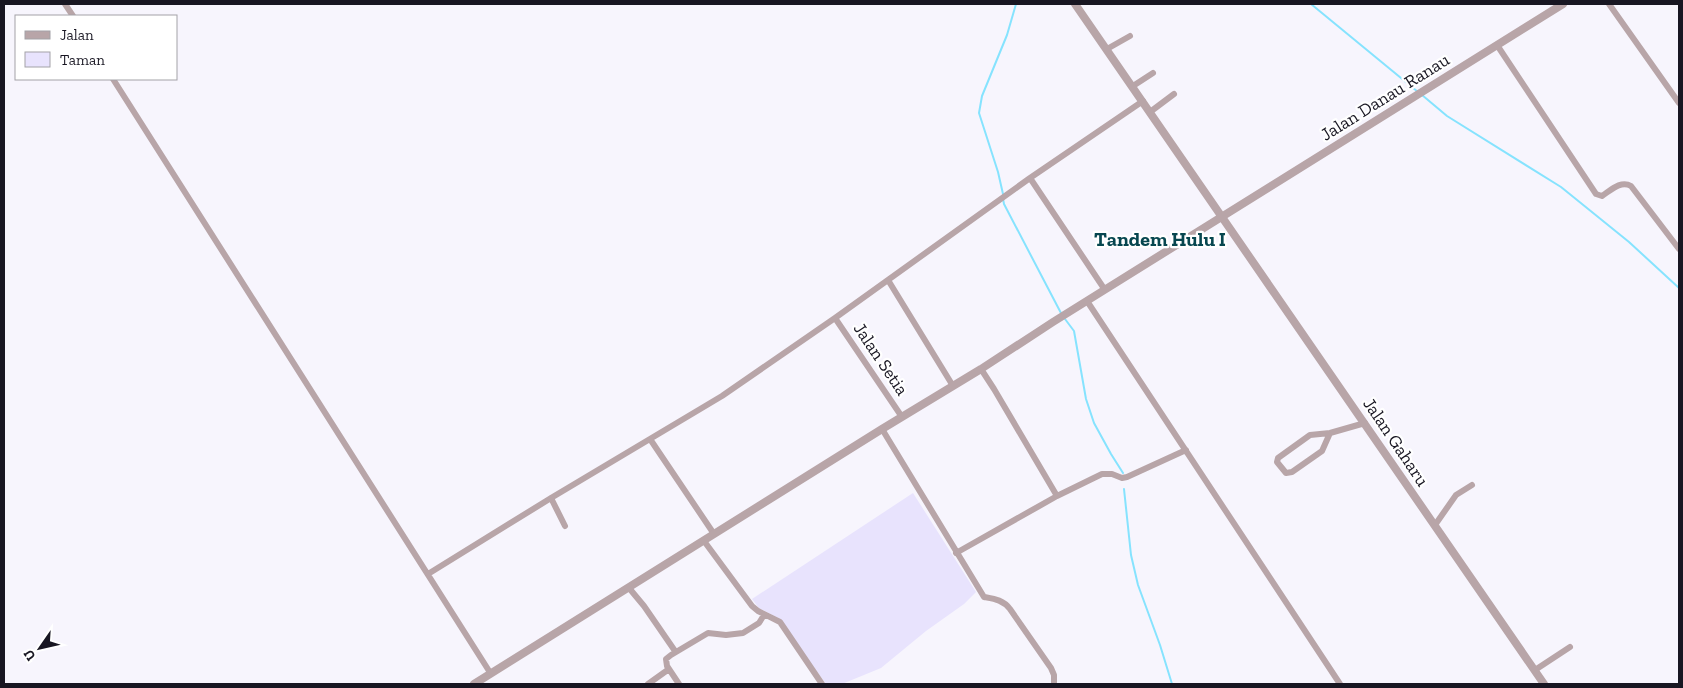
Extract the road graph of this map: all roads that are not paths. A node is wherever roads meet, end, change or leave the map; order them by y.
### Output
1 (65, 4) edge
2 (1075, 4) edge
3 (1563, 4) edge
4 (1610, 4) edge
5 (72, 15) edge
6 (1130, 36) dead end
7 (1497, 45) junction
8 (1107, 49) junction
9 (1152, 73) dead end
10 (113, 80) edge
11 (1133, 86) junction
12 (1174, 94) dead end
13 (1143, 101) junction
14 (1679, 103) edge
15 (1150, 112) junction
16 (1030, 178) junction
17 (1222, 216) junction
18 (1679, 249) edge
19 (888, 280) junction
20 (1105, 290) junction
21 (1087, 301) junction
22 (835, 318) junction
23 (981, 369) junction
24 (953, 386) junction
25 (902, 417) junction
26 (1365, 423) junction
27 (882, 430) junction
28 (1330, 433) junction
29 (650, 439) junction
30 (1186, 450) junction
31 (1472, 485) dead end
32 (1057, 496) junction
33 (551, 498) junction
34 (1435, 525) junction
35 (565, 526) dead end
36 (714, 534) junction
37 (704, 541) junction
38 (956, 553) junction
39 (428, 574) junction
40 (629, 588) junction
41 (764, 614) junction
42 (1570, 647) dead end
43 (675, 651) junction
44 (669, 669) junction
45 (1535, 670) junction
46 (492, 674) junction
47 (474, 684) edge
48 (648, 684) edge
49 (679, 684) edge
50 (822, 684) edge
51 (1054, 684) edge
52 (1340, 684) edge
53 (1544, 684) edge

1 - 5 street
2 - 8 street, Jalan Gaharu
3 - 7 street, Jalan Danau Ranau
4 - 14 street
6 - 8 street
7 - 17 street, Jalan Danau Ranau
7 - 18 street
8 - 11 street, Jalan Gaharu
9 - 11 street
10 - 39 street
11 - 13 street, Jalan Gaharu
12 - 15 street
13 - 15 street, Jalan Gaharu
13 - 16 street
15 - 17 street, Jalan Gaharu
16 - 19 street
16 - 20 street
17 - 20 street, Jalan Danau Ranau
17 - 26 street, Jalan Gaharu
19 - 22 street
19 - 24 street
20 - 21 street, Jalan Danau Ranau
21 - 23 street, Jalan Danau Ranau
21 - 30 street
22 - 25 street, Jalan Setia
22 - 29 street
23 - 24 street, Jalan Danau Ranau
23 - 32 street
24 - 25 street, Jalan Danau Ranau
25 - 27 street, Jalan Danau Ranau
26 - 28 street
26 - 34 street, Jalan Gaharu
27 - 36 street, Jalan Danau Ranau
27 - 38 street
28 - 28 street
29 - 33 street
29 - 36 street
30 - 32 street
30 - 52 street
31 - 34 street
32 - 38 street
33 - 35 street
33 - 39 street
34 - 45 street, Jalan Gaharu
36 - 37 street, Jalan Danau Ranau
37 - 40 street, Jalan Danau Ranau
37 - 41 street
38 - 51 street
39 - 46 street
40 - 43 street
40 - 46 street, Jalan Danau Ranau
41 - 43 street
41 - 50 street
42 - 45 street
43 - 44 street
44 - 48 street
44 - 49 street
45 - 53 street, Jalan Gaharu
46 - 47 street, Jalan Danau Ranau

